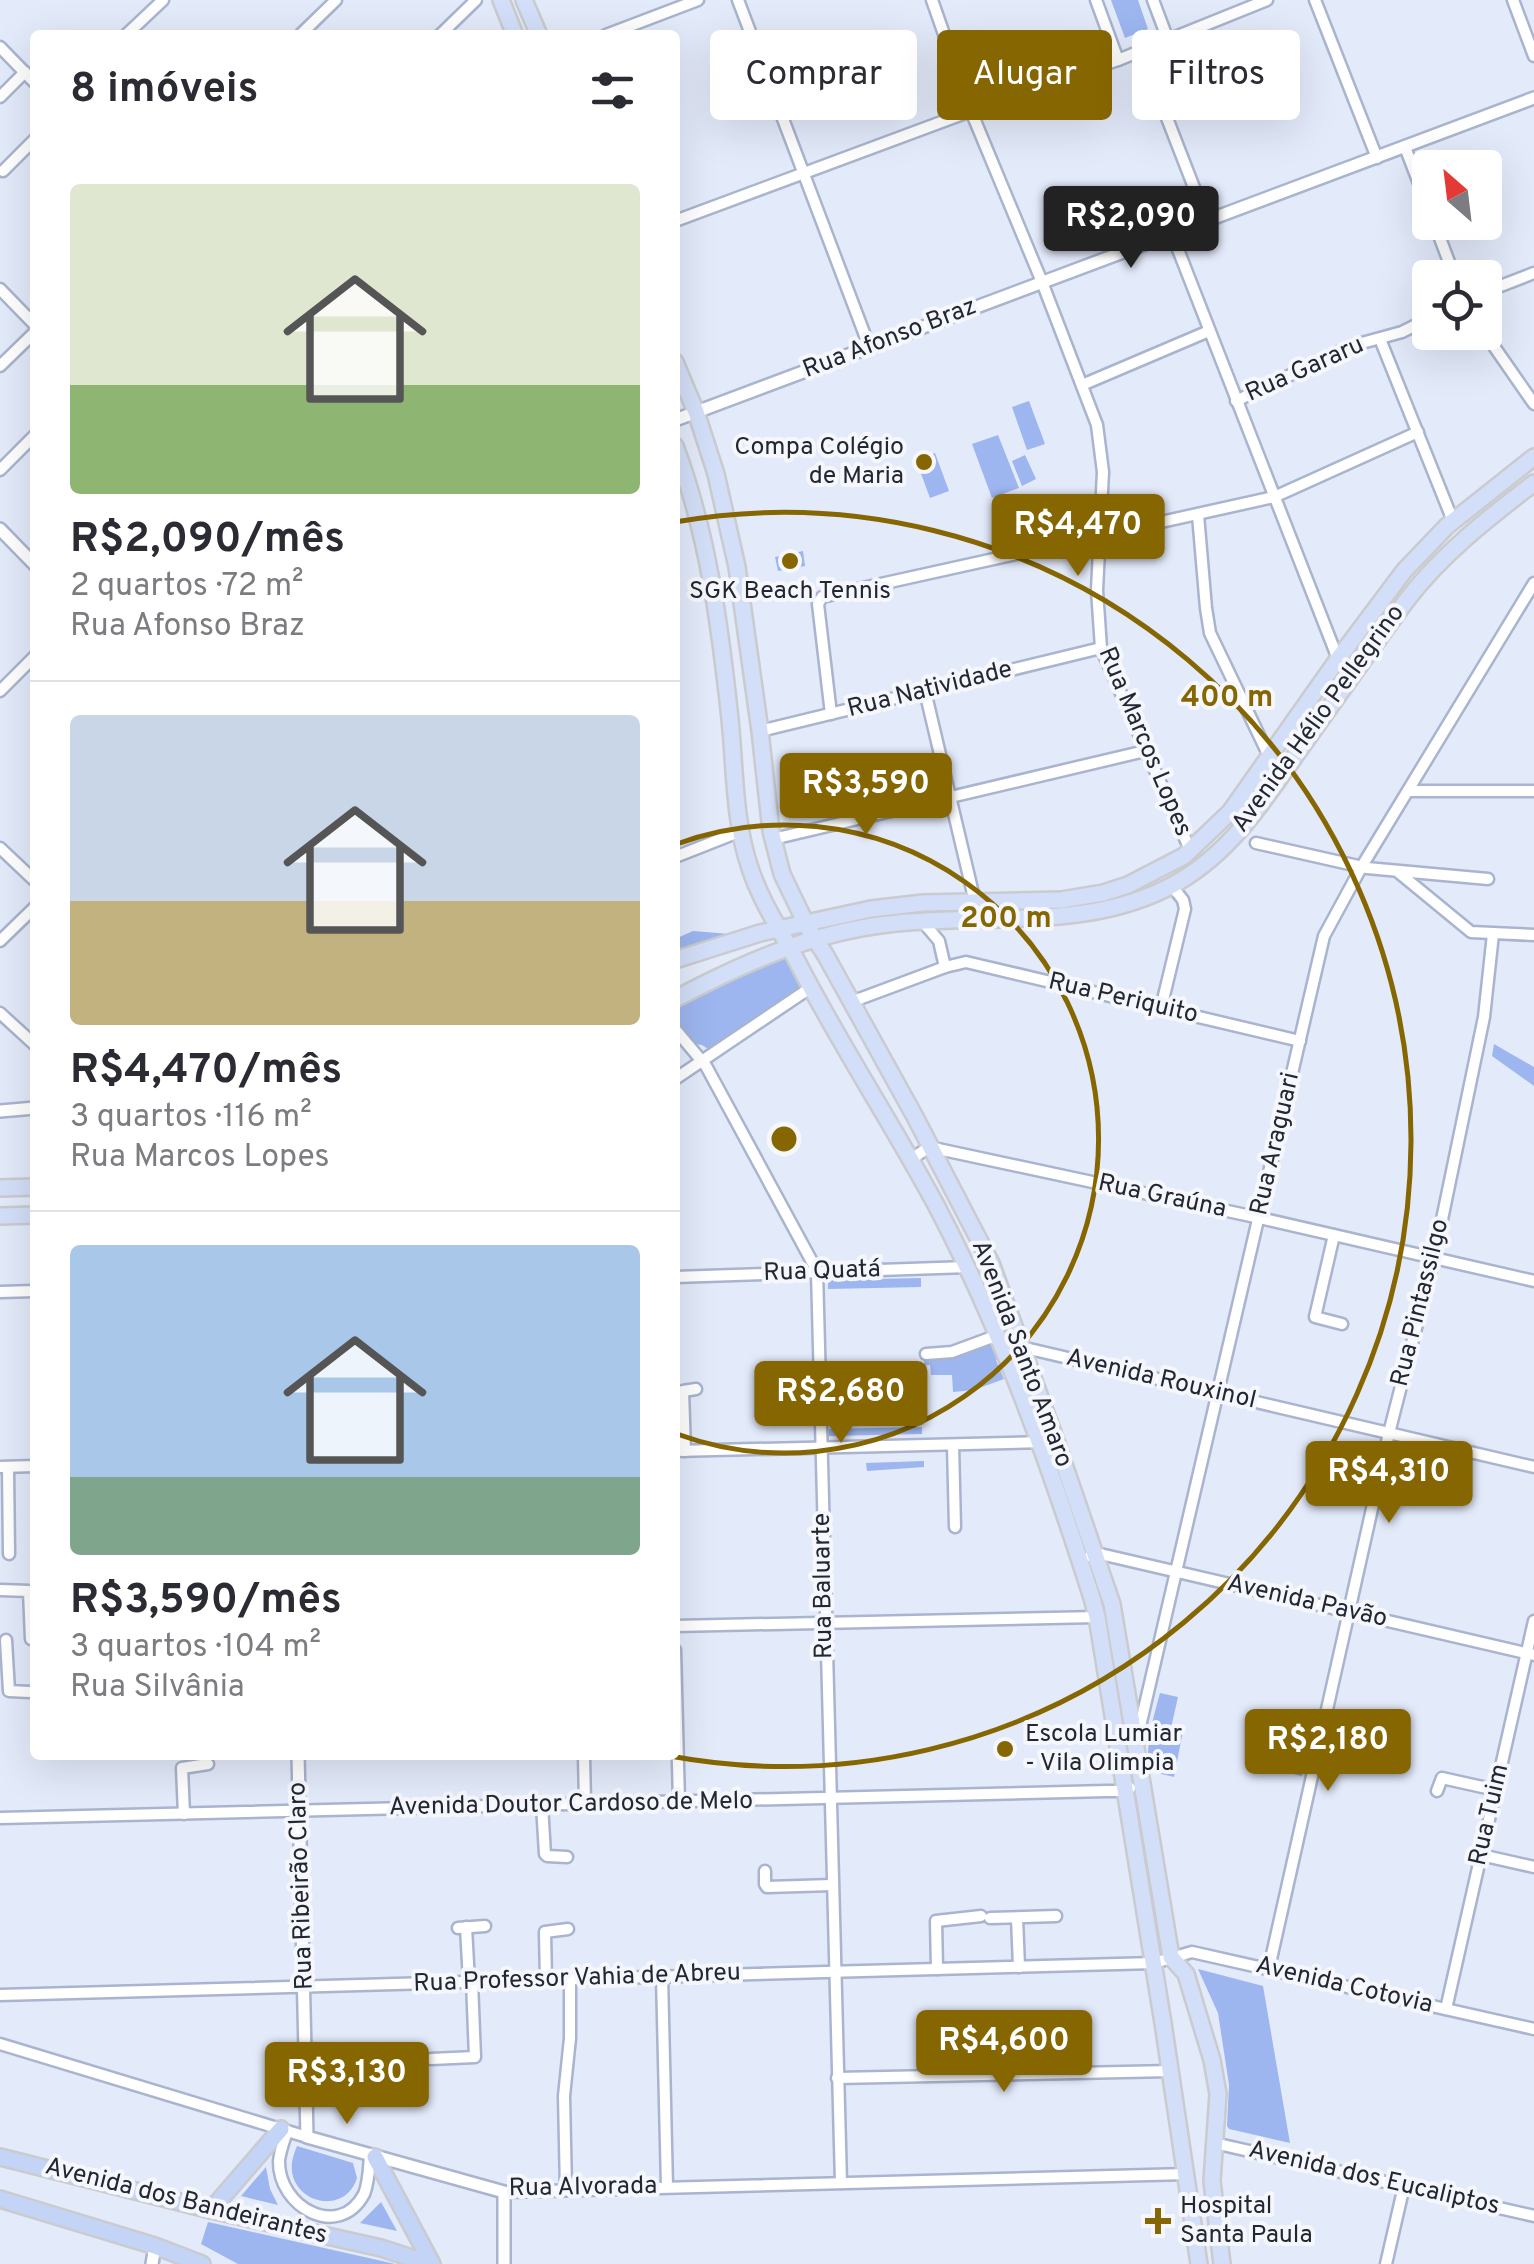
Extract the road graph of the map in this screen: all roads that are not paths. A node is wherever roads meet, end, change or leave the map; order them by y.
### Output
1 (164, 0) edge
2 (336, 0) edge
3 (476, 0) edge
4 (501, 0) edge
5 (524, 0) edge
6 (698, 0) edge
7 (728, 0) edge
8 (737, 0) edge
9 (932, 0) edge
10 (1096, 0) edge
11 (1153, 0) edge
12 (1268, 0) edge
13 (1315, 0) edge
14 (1512, 0) edge
15 (131, 30) edge
16 (305, 30) edge
17 (445, 30) edge
18 (513, 30) edge
19 (537, 30) edge
20 (619, 30) edge
21 (943, 30) edge
22 (1164, 30) edge
23 (1193, 30) edge
24 (0, 47) edge
25 (1132, 55) edge
26 (1534, 56) edge
27 (1118, 60) junction
28 (1112, 62) edge
29 (25, 72) junction
30 (30, 78) edge
31 (0, 97) edge
32 (1534, 98) edge
33 (947, 120) edge
34 (975, 120) edge
35 (1168, 120) edge
36 (30, 144) edge
37 (1406, 147) junction
38 (1377, 158) junction
39 (1412, 163) edge
40 (3, 171) dead end
41 (805, 174) junction
42 (680, 219) edge
43 (1207, 221) junction
44 (1172, 234) junction
45 (1534, 273) edge
46 (1042, 282) junction
47 (1502, 285) edge
48 (0, 289) edge
49 (30, 323) edge
50 (1412, 327) edge
51 (1209, 332) junction
52 (30, 334) edge
53 (1380, 338) junction
54 (868, 346) junction
55 (1496, 350) edge
56 (0, 366) edge
57 (680, 374) edge
58 (1082, 385) junction
59 (1236, 401) junction
60 (1534, 404) edge
61 (696, 412) junction
62 (680, 418) edge
63 (1418, 432) junction
64 (30, 440) edge
65 (1534, 457) edge
66 (0, 470) edge
67 (680, 478) edge
68 (1534, 483) edge
69 (1274, 497) junction
70 (1198, 515) junction
71 (1454, 521) junction
72 (0, 529) edge
73 (1101, 537) junction
74 (30, 560) edge
75 (1534, 583) edge
76 (1101, 648) junction
77 (1338, 659) junction
78 (30, 661) edge
79 (0, 690) edge
80 (926, 691) junction
81 (831, 714) junction
82 (760, 730) junction
83 (1146, 751) junction
84 (1269, 756) junction
85 (1408, 791) junction
86 (1534, 791) edge
87 (950, 798) junction
88 (741, 831) junction
89 (773, 839) junction
90 (1256, 843) dead end
91 (0, 848) edge
92 (1191, 852) junction
93 (680, 856) edge
94 (1362, 866) junction
95 (1398, 872) junction
96 (30, 877) edge
97 (1488, 879) dead end
98 (1171, 885) junction
99 (975, 902) junction
100 (30, 911) edge
101 (922, 920) junction
102 (805, 922) junction
103 (779, 929) junction
104 (1494, 934) junction
105 (1534, 935) edge
106 (814, 940) junction
107 (0, 941) edge
108 (788, 946) junction
109 (680, 959) edge
110 (946, 967) junction
111 (810, 988) junction
112 (680, 996) edge
113 (852, 1002) junction
114 (1161, 1008) junction
115 (0, 1013) edge
116 (680, 1034) edge
117 (30, 1040) edge
118 (1300, 1041) junction
119 (702, 1061) junction
120 (680, 1076) edge
121 (30, 1108) edge
122 (0, 1111) edge
123 (929, 1147) junction
124 (910, 1160) junction
125 (0, 1188) edge
126 (30, 1188) edge
127 (0, 1216) edge
128 (30, 1216) edge
129 (1260, 1218) junction
130 (1334, 1234) junction
131 (1434, 1258) junction
132 (968, 1268) junction
133 (816, 1271) junction
134 (680, 1277) edge
135 (1534, 1281) edge
136 (30, 1291) edge
137 (0, 1292) edge
138 (1342, 1324) dead end
139 (998, 1335) junction
140 (1021, 1347) junction
141 (926, 1354) dead end
142 (696, 1389) dead end
143 (1217, 1394) junction
144 (1390, 1432) junction
145 (1048, 1442) junction
146 (953, 1445) junction
147 (821, 1448) junction
148 (680, 1451) edge
149 (30, 1466) edge
150 (4, 1467) edge
151 (1534, 1468) edge
152 (955, 1527) dead end
153 (9, 1554) dead end
154 (1088, 1557) junction
155 (1176, 1572) junction
156 (1, 1590) edge
157 (30, 1603) edge
158 (1348, 1612) junction
159 (1097, 1617) junction
160 (1534, 1621) edge
161 (825, 1622) junction
162 (680, 1626) edge
163 (30, 1639) edge
164 (3, 1640) edge
165 (1530, 1654) edge
166 (30, 1692) dead end
167 (1325, 1718) junction
168 (1135, 1751) junction
169 (1374, 1753) dead end
170 (298, 1760) edge
171 (584, 1760) edge
172 (678, 1760) edge
173 (208, 1764) dead end
174 (1133, 1788) junction
175 (1496, 1790) junction
176 (1438, 1792) dead end
177 (830, 1798) junction
178 (679, 1802) junction
179 (585, 1804) junction
180 (542, 1805) junction
181 (300, 1811) junction
182 (184, 1814) junction
183 (0, 1818) edge
184 (1481, 1855) junction
185 (567, 1858) dead end
186 (1534, 1867) edge
187 (765, 1871) dead end
188 (832, 1885) junction
189 (1056, 1916) dead end
190 (1016, 1918) junction
191 (485, 1926) dead end
192 (568, 1929) dead end
193 (1171, 1958) junction
194 (1154, 1963) junction
195 (1018, 1967) junction
196 (1269, 1968) junction
197 (938, 1969) junction
198 (836, 1972) junction
199 (662, 1976) junction
200 (570, 1979) junction
201 (546, 1980) junction
202 (471, 1982) junction
203 (304, 1986) junction
204 (0, 1994) edge
205 (1446, 2009) junction
206 (1534, 2029) edge
207 (0, 2044) edge
208 (431, 2060) dead end
209 (1171, 2071) junction
210 (837, 2078) junction
211 (284, 2130) junction
212 (306, 2137) junction
213 (1214, 2143) junction
214 (372, 2156) junction
215 (0, 2158) edge
216 (1187, 2174) junction
217 (841, 2183) junction
218 (1404, 2186) junction
219 (667, 2188) junction
220 (566, 2190) junction
221 (504, 2192) junction
222 (0, 2199) edge
223 (211, 2210) junction
224 (1534, 2216) edge
225 (156, 2246) junction
226 (186, 2260) edge
227 (152, 2264) edge
228 (202, 2264) edge
229 (431, 2264) edge
230 (504, 2264) edge
231 (1199, 2264) edge
232 (1222, 2264) edge
233 (1386, 2264) edge

1 - 15 street
2 - 16 street
3 - 17 street
4 - 18 main road
5 - 19 main road
6 - 20 street
7 - 8 street
8 - 41 street
9 - 21 street, Rua Marcos Lopes
10 - 27 street
11 - 22 street
12 - 23 street
13 - 38 street
14 - 26 street
24 - 29 street
25 - 27 street
27 - 28 street
29 - 30 street
29 - 31 street
32 - 37 street, Rua Afonso Braz
33 - 41 street
34 - 46 street, Rua Marcos Lopes
35 - 43 street
36 - 40 street
37 - 38 street, Rua Afonso Braz
37 - 39 street
38 - 43 street, Rua Afonso Braz
41 - 42 street
41 - 54 street
43 - 44 street, Rua Afonso Braz
44 - 46 street, Rua Afonso Braz
44 - 51 street
45 - 47 street
46 - 54 street, Rua Afonso Braz
46 - 58 street, Rua Marcos Lopes
48 - 49 street
50 - 53 street, Rua Gararu
51 - 58 street
51 - 59 street
52 - 56 street
53 - 59 street, Rua Gararu
53 - 63 street
54 - 61 street, Rua Afonso Braz
55 - 60 street
57 - 61 main road, Avenida Santo Amaro
58 - 73 street, Rua Marcos Lopes
59 - 69 street
61 - 62 street, Rua Afonso Braz
61 - 82 main road, Avenida Santo Amaro
63 - 69 street
63 - 71 street
64 - 66 street
65 - 71 main road, Avenida Hélio Pellegrino
67 - 88 main road, Avenida Santo Amaro
68 - 98 main road, Avenida Hélio Pellegrino
69 - 70 street
69 - 77 street
70 - 73 street
70 - 84 street
71 - 77 main road, Avenida Hélio Pellegrino
72 - 74 street
73 - 76 street, Rua Marcos Lopes
73 - 81 street
75 - 85 street, Rua Araguari
76 - 80 street, Rua Natividade
76 - 83 street, Rua Marcos Lopes
77 - 84 main road, Avenida Hélio Pellegrino
78 - 79 street
80 - 81 street, Rua Natividade
80 - 87 street
81 - 82 street, Rua Natividade
82 - 89 main road, Avenida Santo Amaro
83 - 87 street
83 - 92 street, Rua Marcos Lopes
84 - 92 main road, Avenida Hélio Pellegrino
85 - 86 street
85 - 94 street, Rua Araguari
87 - 89 street
87 - 99 street
88 - 93 street
88 - 103 main road, Avenida Santo Amaro
89 - 102 main road, Avenida Santo Amaro
90 - 94 street
91 - 96 street
92 - 99 main road, Avenida Hélio Pellegrino
94 - 95 street
94 - 118 street, Rua Araguari
95 - 97 street
95 - 104 street
98 - 101 main road, Avenida Hélio Pellegrino
98 - 114 street
99 - 102 main road, Avenida Hélio Pellegrino
100 - 107 street
101 - 106 main road, Avenida Hélio Pellegrino
101 - 110 street
102 - 103 main road, Avenida Hélio Pellegrino
102 - 106 main road, Avenida Santo Amaro
103 - 108 main road, Avenida Santo Amaro
103 - 109 main road, Avenida Hélio Pellegrino
104 - 105 street
104 - 131 street, Rua Pintassilgo
106 - 108 main road, Avenida Hélio Pellegrino
106 - 113 main road, Avenida Santo Amaro
108 - 111 main road, Avenida Santo Amaro
108 - 112 main road, Avenida Hélio Pellegrino
110 - 113 street, Rua Periquito
110 - 114 street, Rua Periquito
111 - 119 street
111 - 124 main road, Avenida Santo Amaro
113 - 123 main road, Avenida Santo Amaro
114 - 118 street, Rua Periquito
115 - 117 street
116 - 119 street, Rua Baluarte
118 - 129 street, Rua Araguari
119 - 120 street
119 - 133 street, Rua Baluarte
121 - 122 street
123 - 124 street
123 - 129 street, Rua Graúna
123 - 140 main road, Avenida Santo Amaro
124 - 132 main road, Avenida Santo Amaro
125 - 126 main road
127 - 128 main road
129 - 130 street, Rua Graúna
129 - 143 street, Rua Araguari
130 - 131 street, Rua Graúna
130 - 138 street
131 - 135 street, Rua Graúna
131 - 144 street, Rua Pintassilgo
132 - 133 street, Rua Quatá
132 - 139 main road, Avenida Santo Amaro
133 - 134 street, Rua Quatá
133 - 147 street, Rua Baluarte
136 - 137 street
139 - 141 street
139 - 145 main road, Avenida Santo Amaro
140 - 143 street, Avenida Rouxinol
140 - 145 main road, Avenida Santo Amaro
142 - 148 street
143 - 144 street, Avenida Rouxinol
143 - 155 street, Rua Araguari
144 - 151 street, Avenida Rouxinol
144 - 158 street, Rua Pintassilgo
145 - 146 street
145 - 154 main road, Avenida Santo Amaro
146 - 147 street
146 - 152 street
147 - 148 street
147 - 161 street, Rua Baluarte
149 - 150 street
150 - 153 street
154 - 155 street, Avenida Pavão
154 - 159 main road, Avenida Santo Amaro
154 - 168 main road, Avenida Santo Amaro
155 - 158 street, Avenida Pavão
155 - 168 street, Rua Araguari
156 - 157 street
158 - 165 street, Avenida Pavão
158 - 167 street, Rua Pintassilgo
159 - 161 street
159 - 174 main road, Avenida Santo Amaro
160 - 165 street, Rua Tuim
161 - 162 street
161 - 177 street, Rua Baluarte
163 - 164 street
164 - 166 street
165 - 175 street, Rua Tuim
167 - 169 street
167 - 196 street, Rua Pintassilgo
168 - 174 main road, Avenida Santo Amaro
170 - 181 street, Rua Ribeirão Claro
171 - 179 street
172 - 178 street
173 - 182 street
174 - 177 street, Avenida Doutor Cardoso de Melo
174 - 193 main road, Avenida Santo Amaro
174 - 194 main road, Avenida Santo Amaro
175 - 176 street
175 - 184 street, Rua Tuim
177 - 178 street, Avenida Doutor Cardoso de Melo
177 - 188 street, Rua Baluarte
178 - 179 street, Avenida Doutor Cardoso de Melo
179 - 180 street, Avenida Doutor Cardoso de Melo
180 - 181 street, Avenida Doutor Cardoso de Melo
180 - 185 street
181 - 182 street, Avenida Doutor Cardoso de Melo
181 - 203 street, Rua Ribeirão Claro
182 - 183 street, Avenida Doutor Cardoso de Melo
184 - 186 street
184 - 205 street, Rua Tuim
187 - 188 street
188 - 198 street, Rua Baluarte
189 - 190 street
190 - 195 street
190 - 197 street
191 - 202 street
192 - 201 street
193 - 194 street, Avenida Cotovia
193 - 196 street, Avenida Cotovia
193 - 213 main road, Avenida Santo Amaro
194 - 195 street, Rua Professor Vahia de Abreu
194 - 209 main road, Avenida Santo Amaro
195 - 197 street, Rua Professor Vahia de Abreu
196 - 205 street, Avenida Cotovia
197 - 198 street, Rua Professor Vahia de Abreu
198 - 199 street, Rua Professor Vahia de Abreu
198 - 210 street, Rua Baluarte
199 - 200 street, Rua Professor Vahia de Abreu
199 - 219 street
200 - 201 street, Rua Professor Vahia de Abreu
200 - 220 street
201 - 202 street, Rua Professor Vahia de Abreu
202 - 203 street, Rua Professor Vahia de Abreu
202 - 208 street
203 - 204 street, Rua Professor Vahia de Abreu
203 - 212 street, Rua Ribeirão Claro
205 - 206 street, Avenida Cotovia
207 - 211 street, Rua Alvorada
209 - 210 street
209 - 216 main road, Avenida Santo Amaro
210 - 217 street, Rua Baluarte
211 - 212 street, Rua Alvorada
211 - 214 street
211 - 223 highway
212 - 214 street, Rua Alvorada
213 - 218 street, Avenida dos Eucaliptos
213 - 232 main road, Avenida Santo Amaro
214 - 221 street, Rua Alvorada
214 - 229 highway
215 - 223 highway, Avenida dos Bandeirantes
216 - 217 street, Rua Alvorada
216 - 231 main road, Avenida Santo Amaro
217 - 219 street, Rua Alvorada
218 - 224 street, Avenida dos Eucaliptos
218 - 233 street
219 - 220 street, Rua Alvorada
220 - 221 street, Rua Alvorada
221 - 230 street
222 - 225 highway, Avenida dos Bandeirantes
223 - 229 highway, Avenida dos Bandeirantes
225 - 226 highway, Avenida dos Bandeirantes
225 - 227 street
226 - 228 highway, Avenida dos Bandeirantes

